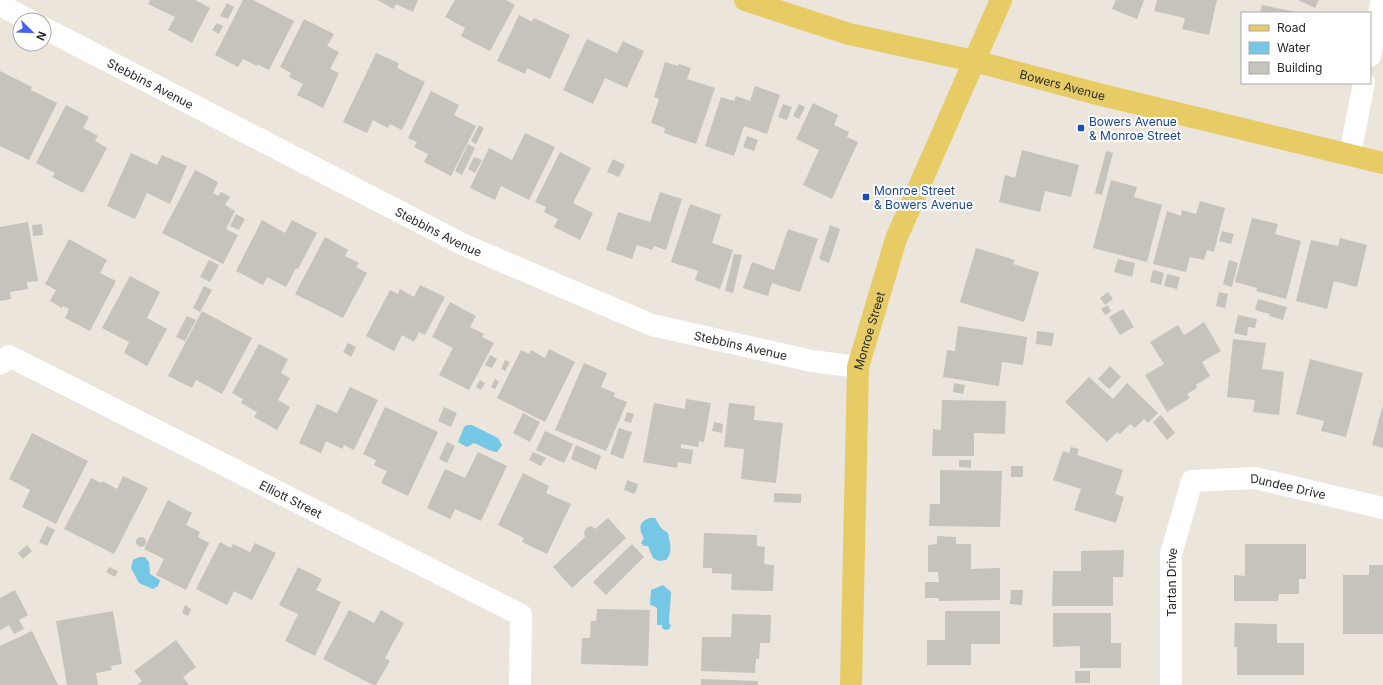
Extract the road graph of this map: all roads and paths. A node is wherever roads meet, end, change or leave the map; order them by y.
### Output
1 (745, 0) edge
2 (1001, 0) edge
3 (1382, 0) edge
4 (0, 5) edge
5 (14, 12) edge
6 (52, 32) edge
7 (1371, 51) edge
8 (974, 61) junction
9 (1364, 84) edge
10 (1350, 154) junction
11 (1383, 162) edge
12 (0, 364) edge
13 (858, 367) junction
14 (1192, 481) joint
15 (1383, 508) edge
16 (520, 685) edge
17 (851, 685) edge
18 (1171, 685) edge

1 - 8 main road, Bowers Avenue
2 - 8 main road, Monroe Street
3 - 7 street
4 - 5 street
6 - 13 street, Stebbins Avenue
8 - 10 main road, Bowers Avenue
8 - 13 main road, Monroe Street
9 - 10 street
10 - 11 main road, Bowers Avenue
12 - 16 street, Elliott Street
13 - 17 main road, Monroe Street
14 - 15 street, Dundee Drive
14 - 18 street, Tartan Drive

